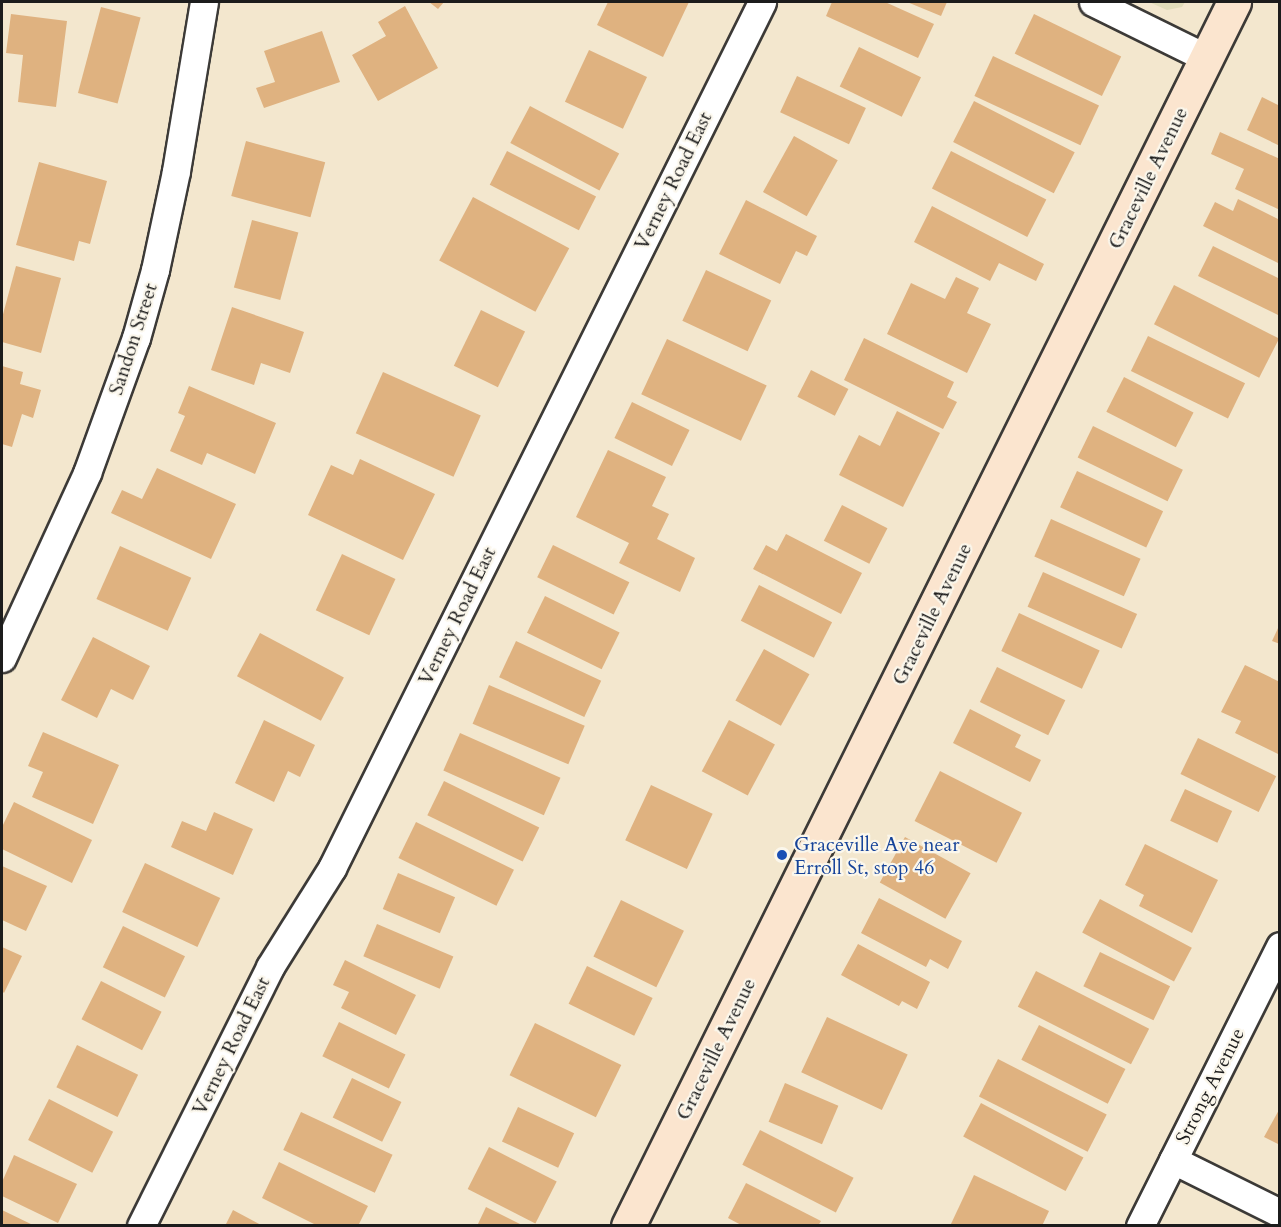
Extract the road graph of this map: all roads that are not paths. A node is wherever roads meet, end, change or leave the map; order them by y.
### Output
1 (204, 2) edge
2 (762, 2) edge
3 (1093, 2) edge
4 (1234, 2) edge
5 (1207, 58) junction
6 (2, 658) edge
7 (1280, 946) edge
8 (1173, 1160) junction
9 (1280, 1213) edge
10 (141, 1226) edge
11 (628, 1226) edge
12 (1140, 1226) edge

1 - 6 street, Sandon Street
2 - 10 street, Verney Road East
3 - 5 street
4 - 5 main road, Graceville Avenue
5 - 11 main road, Graceville Avenue
7 - 8 street, Strong Avenue
8 - 9 street
8 - 12 street, Strong Avenue

